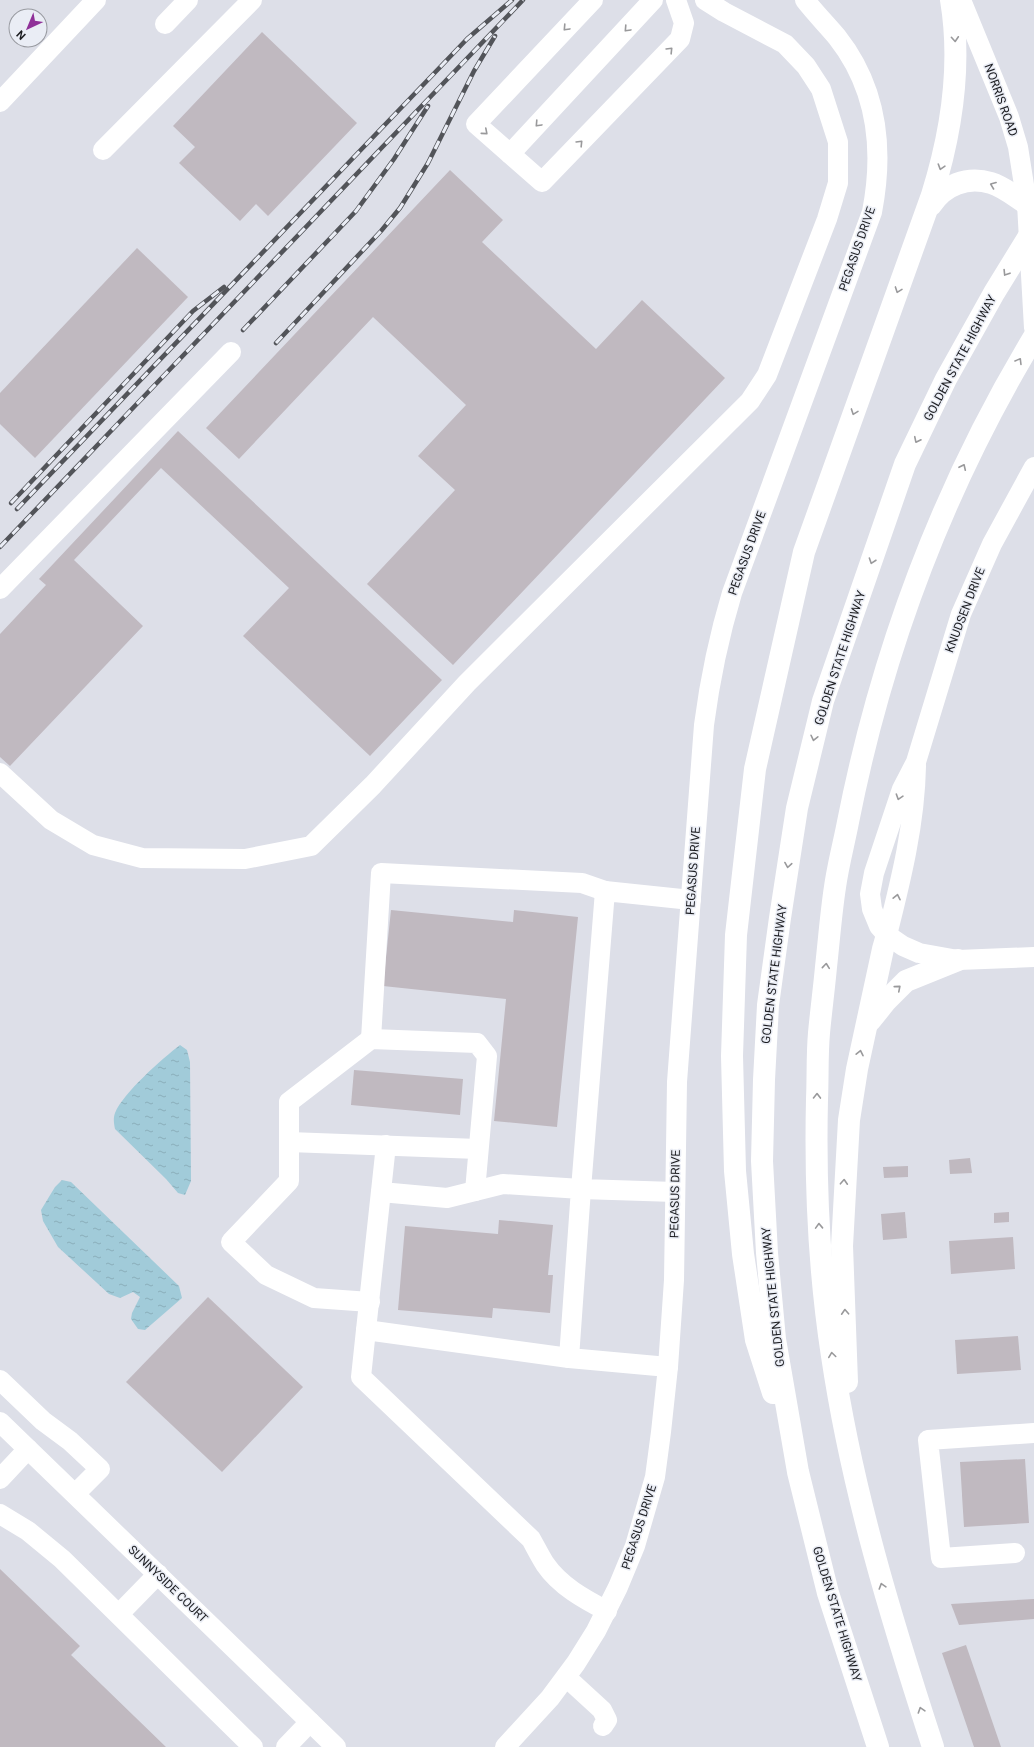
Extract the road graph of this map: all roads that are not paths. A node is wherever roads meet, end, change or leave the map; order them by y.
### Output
1 (96, 0) edge
2 (188, 0) edge
3 (252, 0) edge
4 (593, 0) edge
5 (652, 0) edge
6 (676, 0) edge
7 (706, 0) edge
8 (805, 0) edge
9 (950, 0) edge
10 (961, 0) edge
11 (165, 24) dead end
12 (0, 102) edge
13 (103, 150) dead end
14 (510, 154) junction
15 (1027, 204) junction
16 (926, 214) junction
17 (1034, 228) edge
18 (1034, 328) edge
19 (1034, 336) edge
20 (231, 352) dead end
21 (1034, 467) edge
22 (0, 588) edge
23 (916, 762) junction
24 (0, 774) edge
25 (605, 891) junction
26 (691, 900) junction
27 (887, 935) junction
28 (1034, 958) edge
29 (958, 960) junction
30 (865, 1029) junction
31 (372, 1039) junction
32 (289, 1142) junction
33 (386, 1145) junction
34 (478, 1149) junction
35 (581, 1189) junction
36 (475, 1191) junction
37 (381, 1192) junction
38 (675, 1192) junction
39 (370, 1302) junction
40 (366, 1330) junction
41 (569, 1358) junction
42 (668, 1368) junction
43 (0, 1380) edge
44 (0, 1422) edge
45 (1034, 1433) edge
46 (28, 1449) junction
47 (848, 1449) junction
48 (798, 1472) junction
49 (0, 1479) edge
50 (75, 1494) junction
51 (0, 1514) edge
52 (1015, 1553) dead end
53 (158, 1574) junction
54 (607, 1611) junction
55 (119, 1614) junction
56 (566, 1677) junction
57 (310, 1722) junction
58 (603, 1726) dead end
59 (253, 1747) edge
60 (286, 1747) edge
61 (336, 1747) edge
62 (505, 1747) edge
63 (878, 1747) edge
64 (933, 1747) edge

1 - 12 street
2 - 11 street
3 - 13 street
4 -> 14 street
5 -> 14 street
14 -> 6 street
7 - 24 street
8 - 26 street, PEGASUS DRIVE
9 -> 16 highway
10 - 15 street, NORRIS ROAD
15 -> 16 highway
15 - 18 street
16 -> 48 highway
17 -> 48 highway, GOLDEN STATE HIGHWAY
47 -> 19 highway
20 - 22 street
21 - 23 street, KNUDSEN DRIVE
27 -> 23 street, KNUDSEN DRIVE
23 -> 27 street, KNUDSEN DRIVE
25 - 26 street
25 - 31 street
25 - 35 street
26 - 38 street, PEGASUS DRIVE
27 - 29 street, KNUDSEN DRIVE
27 - 30 highway
28 - 29 street, KNUDSEN DRIVE
30 -> 29 highway
47 -> 30 highway
31 - 32 street
31 - 34 street
32 - 33 street
32 - 39 street
33 - 34 street
33 - 37 street
34 - 36 street
35 - 36 street
35 - 38 street
35 - 41 street
36 - 37 street
37 - 39 street
38 - 42 street, PEGASUS DRIVE
39 - 40 street
40 - 41 street
40 - 54 street
41 - 42 street
42 - 54 street, PEGASUS DRIVE
43 - 50 street
44 - 46 street, SUNNYSIDE COURT
45 - 52 street
46 - 49 street
46 - 50 street, SUNNYSIDE COURT
64 -> 47 highway
48 - 63 highway, GOLDEN STATE HIGHWAY
50 - 53 street, SUNNYSIDE COURT
51 - 55 street
53 - 55 street
53 - 57 street, SUNNYSIDE COURT
54 - 56 street, PEGASUS DRIVE
55 - 59 street
56 - 58 street
56 - 62 street, PEGASUS DRIVE
57 - 60 street
57 - 61 street, SUNNYSIDE COURT

